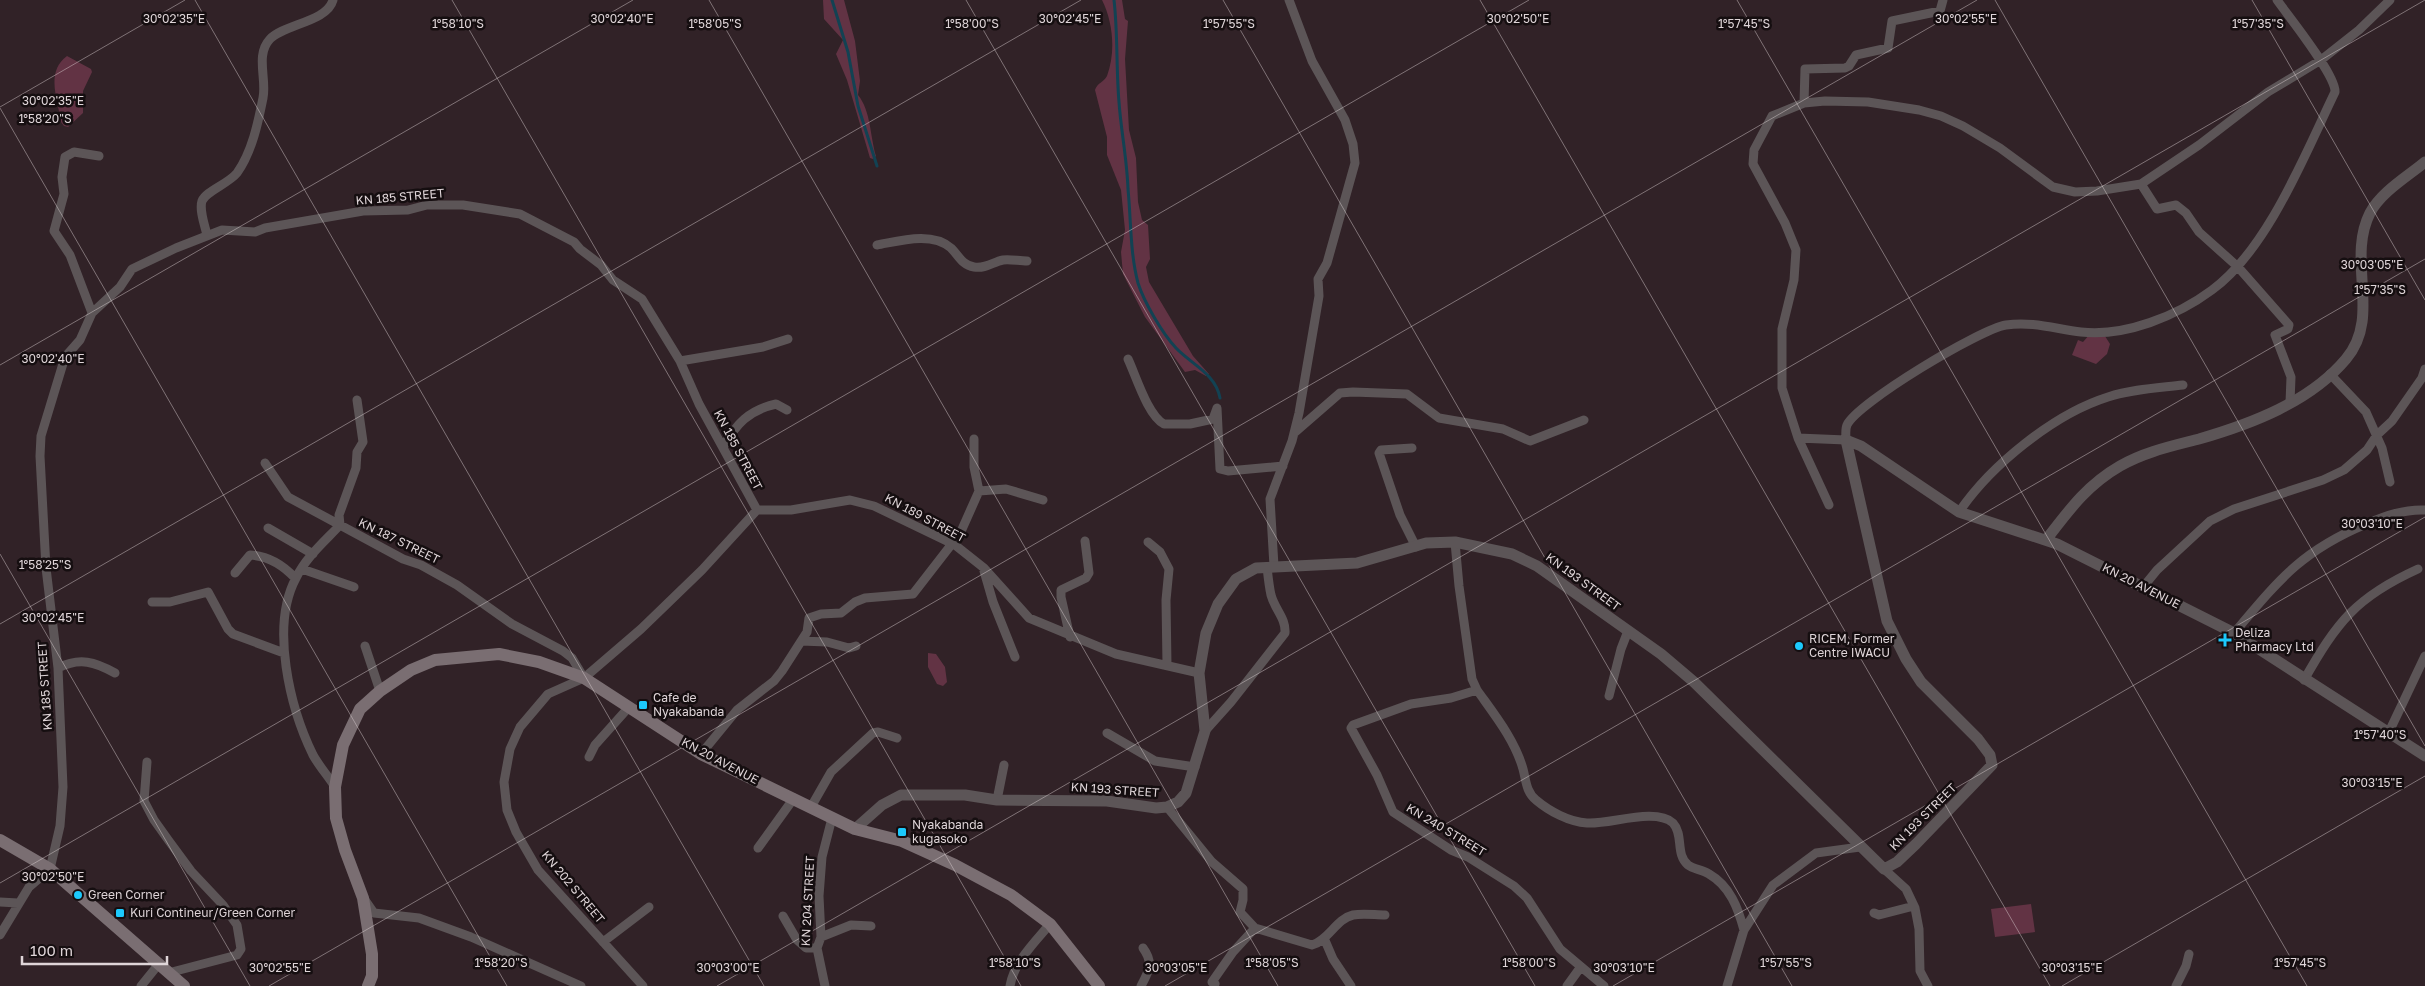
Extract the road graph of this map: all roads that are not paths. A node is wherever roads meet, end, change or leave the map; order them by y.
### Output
1 (333, 0) edge
2 (1289, 0) edge
3 (1943, 0) edge
4 (2277, 0) edge
5 (2390, 0) edge
6 (2321, 60) junction
7 (1804, 103) junction
8 (100, 156) dead end
9 (2425, 162) edge
10 (2140, 184) junction
11 (206, 235) junction
12 (877, 245) dead end
13 (1026, 261) dead end
14 (2238, 267) junction
15 (92, 313) junction
16 (788, 339) dead end
17 (1128, 359) dead end
18 (680, 361) junction
19 (2425, 369) edge
20 (2330, 374) junction
21 (2183, 385) dead end
22 (356, 400) dead end
23 (2290, 403) junction
24 (787, 410) dead end
25 (1584, 420) dead end
26 (1294, 433) junction
27 (2377, 435) junction
28 (1798, 438) junction
29 (974, 439) dead end
30 (1846, 440) junction
31 (723, 447) junction
32 (1412, 448) dead end
33 (265, 463) dead end
34 (1283, 466) junction
35 (2390, 482) dead end
36 (979, 491) junction
37 (1043, 500) dead end
38 (1829, 505) dead end
39 (757, 510) junction
40 (2425, 510) edge
41 (1960, 512) junction
42 (340, 525) junction
43 (268, 528) dead end
44 (2046, 540) junction
45 (1085, 541) dead end
46 (1148, 542) dead end
47 (1455, 542) junction
48 (952, 545) junction
49 (1416, 547) junction
50 (313, 554) junction
51 (1270, 567) junction
52 (984, 568) junction
53 (302, 569) junction
54 (2418, 569) dead end
55 (234, 574) dead end
56 (296, 578) junction
57 (2144, 586) junction
58 (354, 588) dead end
59 (152, 602) dead end
60 (1628, 631) junction
61 (2234, 634) junction
62 (1070, 637) junction
63 (801, 641) junction
64 (365, 646) dead end
65 (856, 646) dead end
66 (284, 653) junction
67 (2425, 656) edge
68 (1015, 658) dead end
69 (1168, 665) junction
70 (58, 668) junction
71 (115, 673) dead end
72 (1199, 673) junction
73 (584, 678) junction
74 (2304, 680) junction
75 (1477, 690) junction
76 (380, 691) junction
77 (1609, 696) dead end
78 (629, 707) junction
79 (1205, 731) junction
80 (2389, 732) junction
81 (1107, 734) dead end
82 (897, 738) dead end
83 (701, 754) junction
84 (2425, 756) edge
85 (589, 757) dead end
86 (147, 762) dead end
87 (1004, 765) dead end
88 (1195, 767) junction
89 (335, 787) junction
90 (794, 798) junction
91 (997, 800) junction
92 (811, 807) junction
93 (1167, 807) junction
94 (832, 818) junction
95 (855, 829) junction
96 (0, 840) edge
97 (1860, 847) junction
98 (758, 848) dead end
99 (50, 869) junction
100 (1884, 869) junction
101 (363, 898) junction
102 (0, 902) edge
103 (18, 903) junction
104 (1914, 906) junction
105 (649, 907) dead end
106 (1874, 913) dead end
107 (1385, 915) dead end
108 (782, 916) dead end
109 (1050, 924) junction
110 (871, 926) dead end
111 (1255, 928) junction
112 (1744, 930) junction
113 (0, 935) edge
114 (821, 937) junction
115 (1324, 938) junction
116 (603, 942) junction
117 (817, 948) junction
118 (1143, 948) dead end
119 (2189, 954) dead end
120 (158, 965) junction
121 (1580, 968) junction
122 (168, 973) junction
123 (372, 983) edge
124 (141, 986) edge
125 (184, 986) edge
126 (581, 986) edge
127 (643, 986) edge
128 (825, 986) edge
129 (1010, 986) edge
130 (1099, 986) edge
131 (1141, 986) edge
132 (1214, 986) edge
133 (1351, 986) edge
134 (1567, 986) edge
135 (1604, 986) edge
136 (1727, 986) edge
137 (1928, 986) edge
138 (2176, 986) edge

1 - 11 street
2 - 26 street
3 - 7 street
4 - 6 street
5 - 6 street
6 - 10 street
6 - 14 street
7 - 10 street
7 - 28 street
8 - 15 street
9 - 20 street
10 - 14 street
11 - 15 street, KN 185 STREET
11 - 18 street, KN 185 STREET
12 - 13 street
14 - 23 street
14 - 30 street
15 - 70 street, KN 185 STREET
16 - 18 street
17 - 34 street
18 - 31 street, KN 185 STREET
19 - 27 street
20 - 23 street
20 - 27 street
21 - 41 street
22 - 42 street
23 - 44 street
24 - 31 street
25 - 26 street
26 - 34 street
27 - 35 street
27 - 57 street
28 - 30 street
28 - 38 street
29 - 36 street
30 - 41 street, KN 20 AVENUE
30 - 100 street, KN 193 STREET
31 - 39 street, KN 185 STREET
32 - 49 street
33 - 42 street
34 - 51 street
36 - 37 street
36 - 48 street
39 - 48 street, KN 189 STREET
39 - 73 street
40 - 61 street
41 - 44 street, KN 20 AVENUE
42 - 50 street, KN 187 STREET
42 - 73 street, KN 187 STREET
43 - 50 street
44 - 57 street, KN 20 AVENUE
45 - 62 street
46 - 69 street
47 - 49 street, KN 193 STREET
47 - 60 street, KN 193 STREET
47 - 75 street
48 - 52 street, KN 189 STREET
48 - 63 street
49 - 51 street, KN 193 STREET
50 - 53 street, KN 187 STREET
51 - 72 street, KN 193 STREET
51 - 79 street
52 - 62 street, KN 189 STREET
52 - 68 street
53 - 56 street, KN 187 STREET
53 - 58 street
54 - 74 street
55 - 56 street
56 - 66 street, KN 187 STREET
57 - 61 street, KN 20 AVENUE
59 - 66 street
60 - 77 street
60 - 97 street, KN 193 STREET
61 - 74 street, KN 20 AVENUE
62 - 69 street, KN 189 STREET
63 - 65 street
63 - 83 street
64 - 76 street
66 - 89 street, KN 187 STREET
67 - 80 street
69 - 72 street, KN 189 STREET
70 - 71 street
70 - 99 street, KN 185 STREET
72 - 79 street, KN 193 STREET
73 - 76 main road, KN 20 AVENUE
73 - 78 main road, KN 20 AVENUE
73 - 116 street, KN 202 STREET
74 - 80 street, KN 20 AVENUE
75 - 112 street
75 - 121 street, KN 240 STREET
76 - 89 main road, KN 20 AVENUE
78 - 83 main road, KN 20 AVENUE
78 - 85 street
79 - 88 street, KN 193 STREET
80 - 84 street, KN 20 AVENUE
81 - 88 street
82 - 92 street
83 - 90 main road, KN 20 AVENUE
86 - 122 street
87 - 91 street
88 - 93 street, KN 193 STREET
89 - 101 main road, KN 20 AVENUE
90 - 92 main road, KN 20 AVENUE
90 - 98 street
91 - 93 street, KN 193 STREET
91 - 95 street, KN 193 STREET
92 - 94 main road, KN 20 AVENUE
93 - 111 street
94 - 95 main road, KN 20 AVENUE
94 - 114 street, KN 204 STREET
95 - 109 main road, KN 20 AVENUE
96 - 99 main road
97 - 100 street, KN 193 STREET
97 - 112 street
99 - 103 street
99 - 120 main road
100 - 104 street
101 - 123 main road, KN 20 AVENUE
101 - 126 street
102 - 103 street
103 - 113 street
104 - 106 street
104 - 137 street
105 - 116 street
107 - 115 street
108 - 117 street
109 - 129 street
109 - 130 main road, KN 20 AVENUE
110 - 114 street
111 - 115 street
111 - 132 street
112 - 136 street
114 - 117 street, KN 204 STREET
115 - 133 street
116 - 127 street, KN 202 STREET
117 - 128 street, KN 204 STREET
118 - 131 street
119 - 138 street
120 - 122 main road
120 - 124 street
121 - 134 street
121 - 135 street, KN 240 STREET
122 - 125 main road

